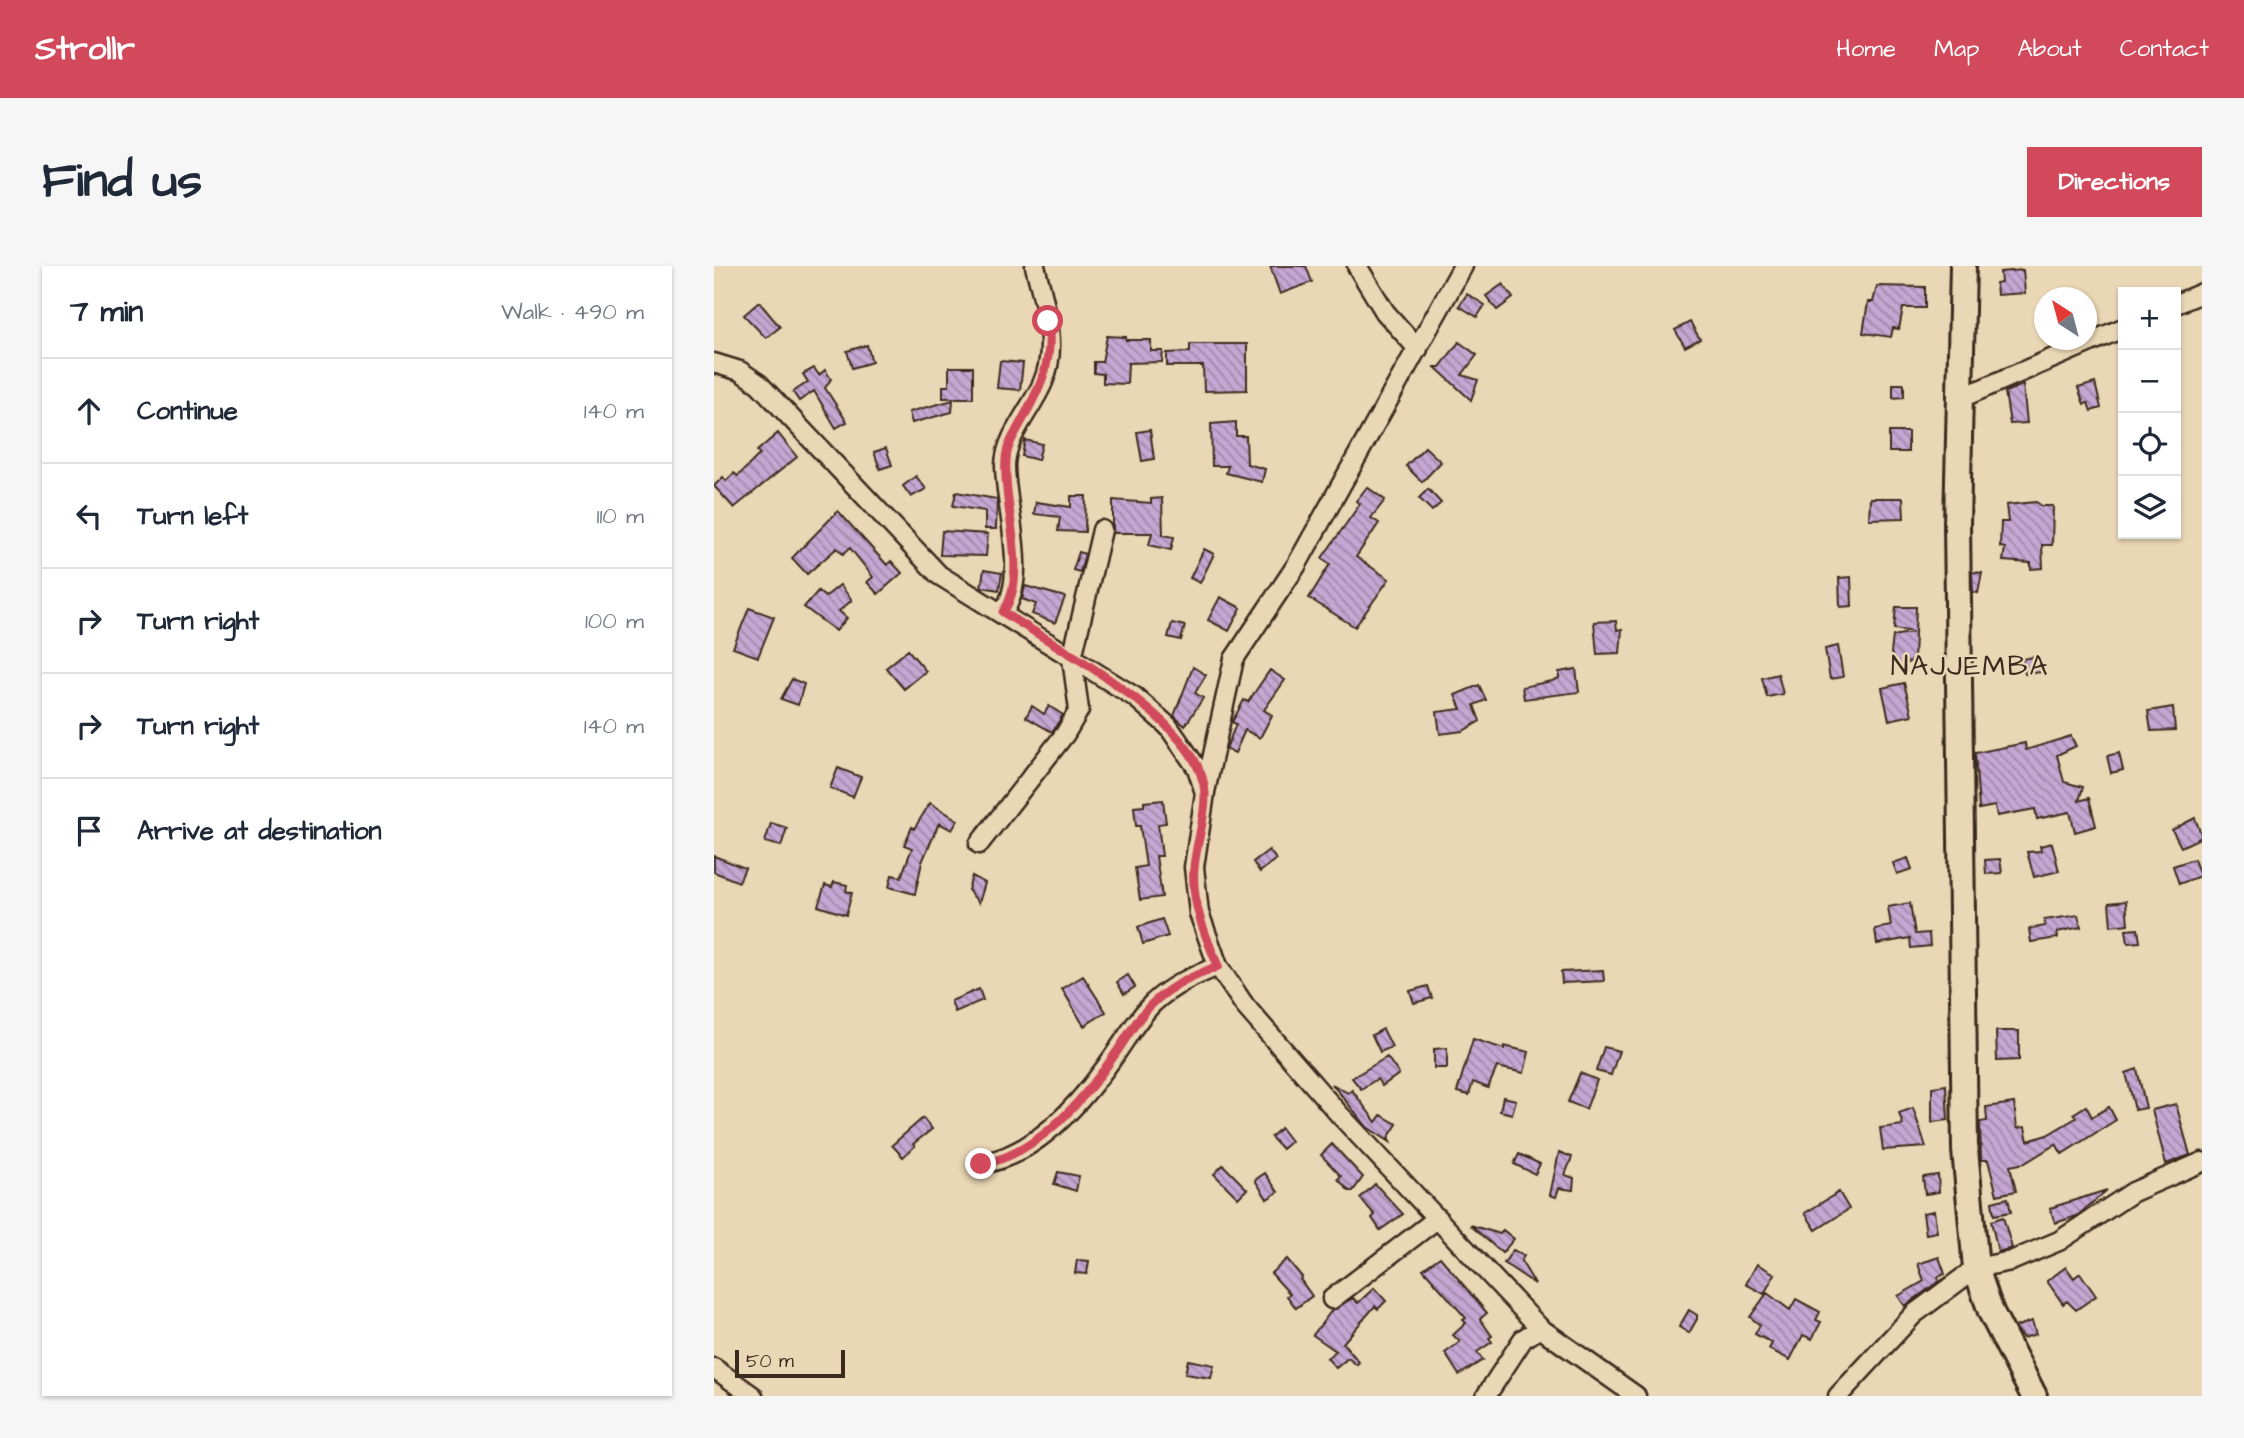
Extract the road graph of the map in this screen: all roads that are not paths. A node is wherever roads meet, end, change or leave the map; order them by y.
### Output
1 (1035, 266) edge
2 (1357, 266) edge
3 (1463, 266) edge
4 (1963, 266) edge
5 (2202, 293) edge
6 (2181, 302) edge
7 (2118, 330) edge
8 (1418, 349) junction
9 (714, 363) edge
10 (1961, 398) junction
11 (1101, 530) dead end
12 (1003, 612) junction
13 (1072, 658) junction
14 (1205, 793) junction
15 (979, 844) dead end
16 (1218, 966) junction
17 (2202, 1162) edge
18 (981, 1164) dead end
19 (1438, 1218) junction
20 (1976, 1268) junction
21 (1332, 1299) dead end
22 (1540, 1328) junction
23 (714, 1368) edge
24 (752, 1396) edge
25 (1486, 1396) edge
26 (1636, 1396) edge
27 (1838, 1396) edge
28 (2034, 1396) edge

1 - 12 street
2 - 8 street
3 - 8 street
4 - 10 street
5 - 6 street
7 - 10 street
8 - 14 street
9 - 12 street
10 - 20 street
11 - 13 street
12 - 13 street
13 - 14 street
13 - 15 street
14 - 16 street
16 - 18 street
16 - 19 street
17 - 20 street
19 - 21 street
19 - 22 street
20 - 27 street
20 - 28 street
22 - 25 street
22 - 26 street
23 - 24 street

